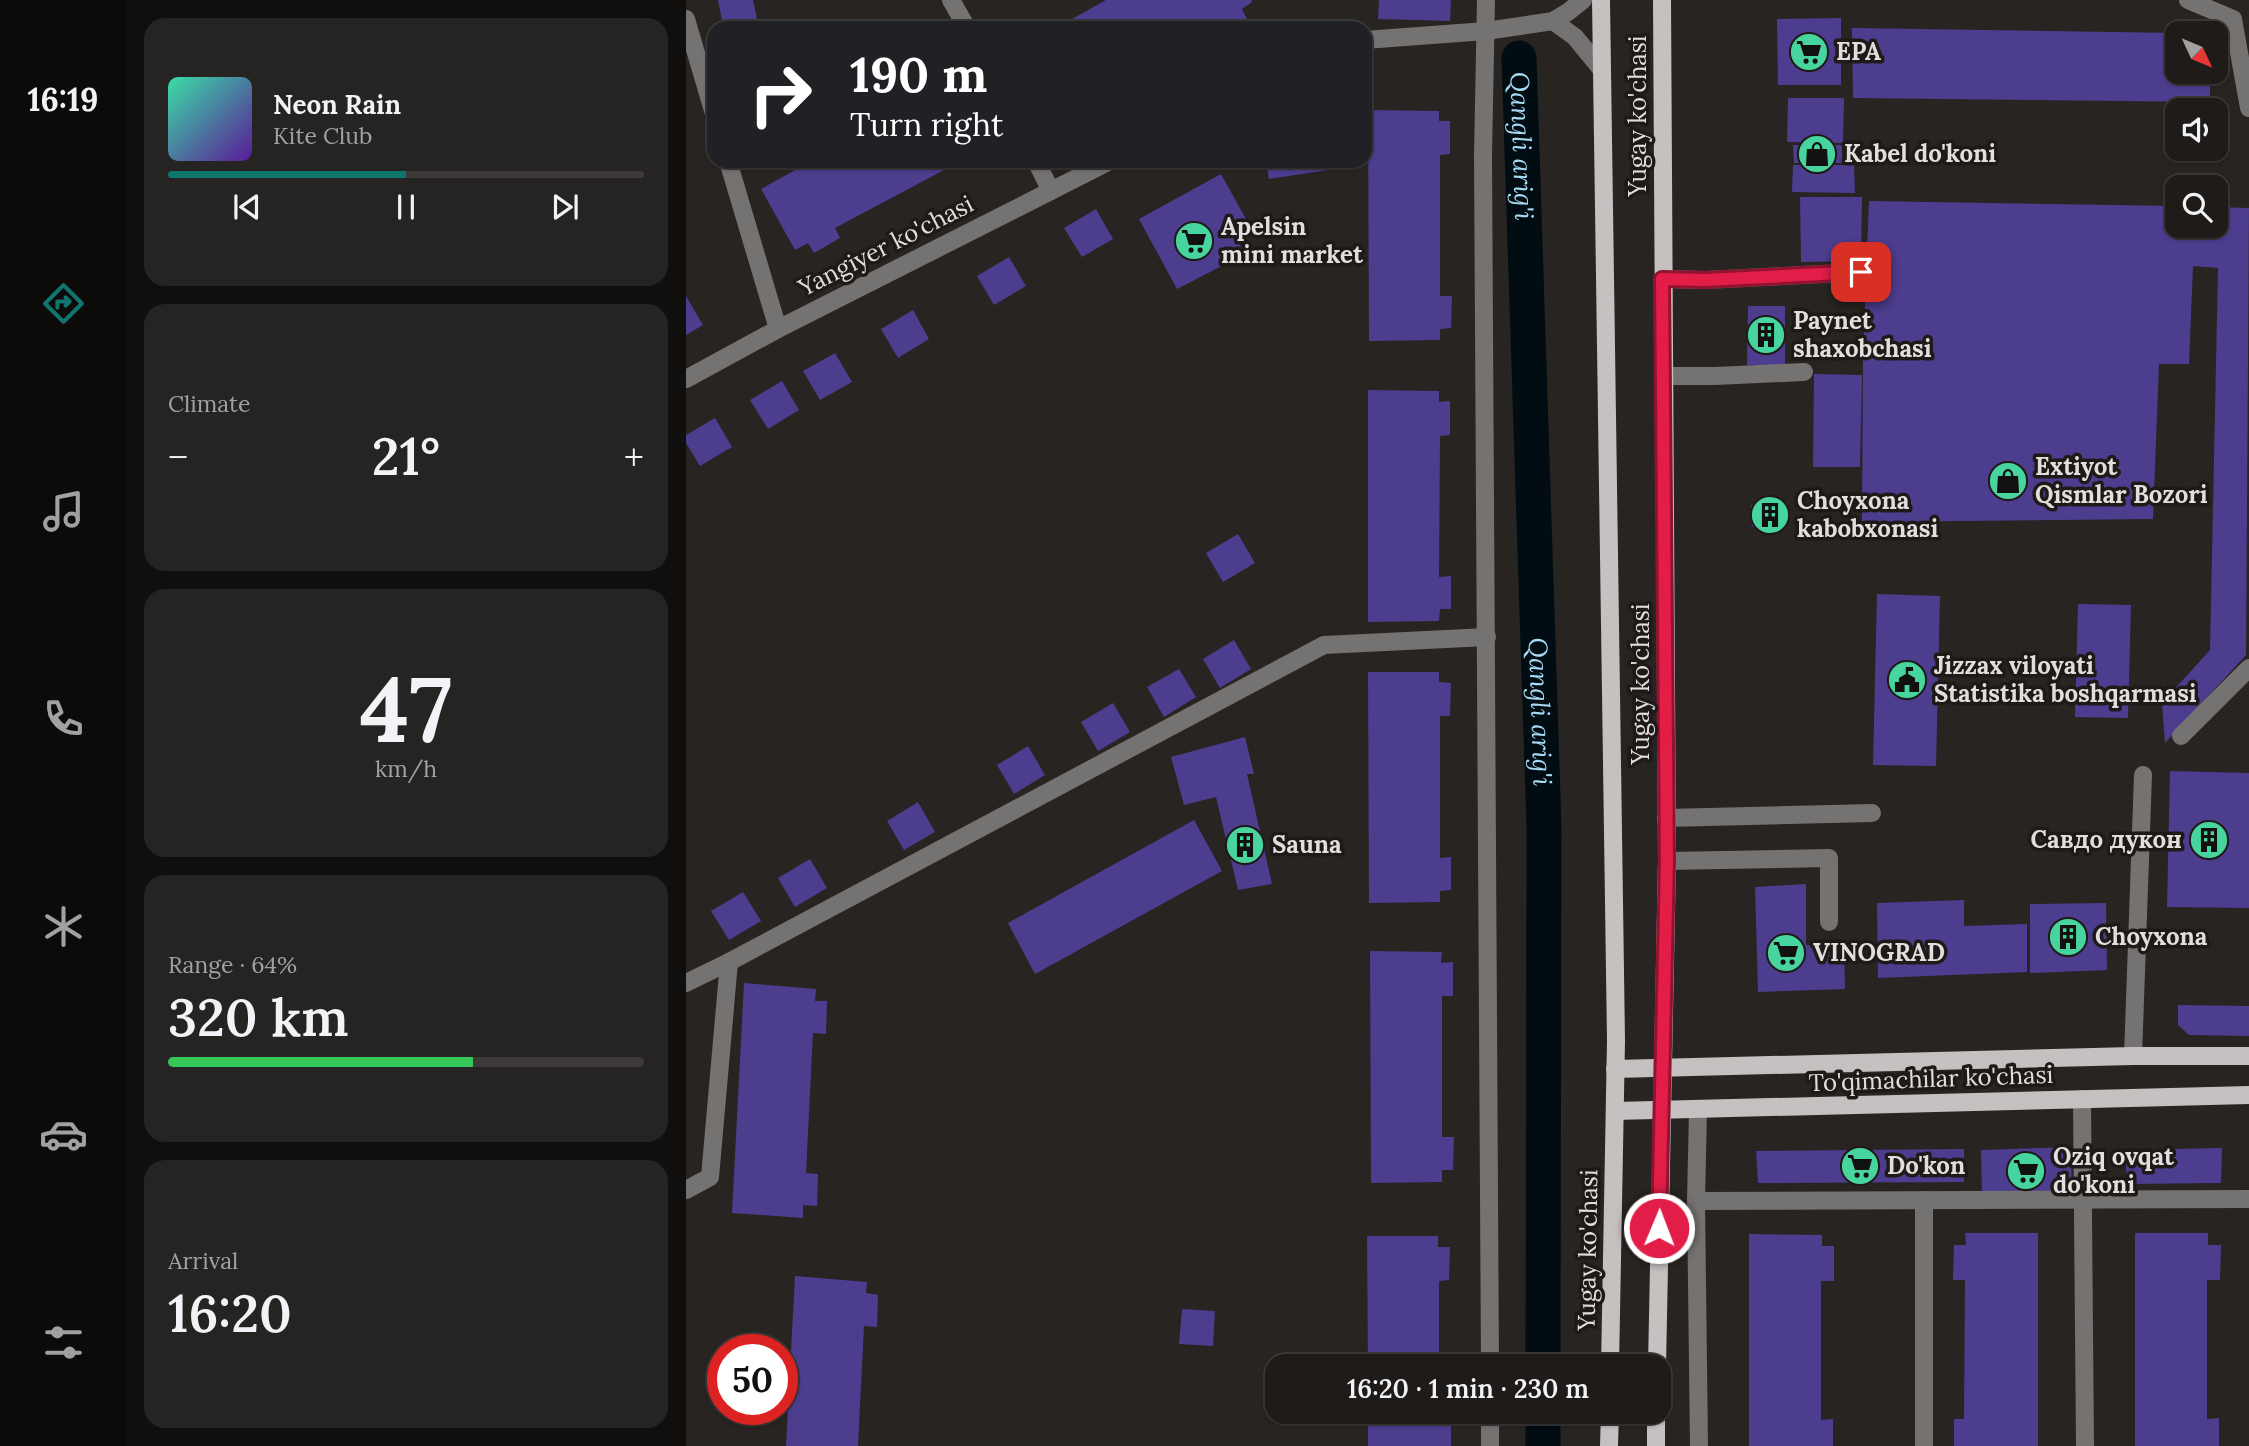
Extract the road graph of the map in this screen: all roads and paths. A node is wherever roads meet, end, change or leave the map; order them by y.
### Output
1 (1486, 0) edge
2 (1583, 0) edge
3 (1601, 0) edge
4 (1662, 0) edge
5 (2188, 0) edge
6 (956, 2) edge
7 (686, 20) edge
8 (964, 21) edge
9 (1553, 21) junction
10 (1486, 31) junction
11 (1372, 39) edge
12 (2243, 42) edge
13 (1602, 70) junction
14 (707, 90) edge
15 (2249, 108) edge
16 (730, 168) edge
17 (1040, 168) edge
18 (1096, 168) edge
19 (1051, 191) junction
20 (1861, 272) dead end
21 (1662, 279) junction
22 (778, 329) junction
23 (1804, 372) dead end
24 (1665, 376) junction
25 (686, 379) edge
26 (1487, 637) junction
27 (2249, 668) edge
28 (2181, 736) dead end
29 (2143, 775) dead end
30 (1872, 813) dead end
31 (1666, 818) junction
32 (1667, 861) junction
33 (1829, 922) dead end
34 (729, 962) junction
35 (686, 983) edge
36 (2133, 1056) junction
37 (2249, 1056) edge
38 (1662, 1068) junction
39 (1615, 1069) junction
40 (2249, 1095) edge
41 (2082, 1100) junction
42 (1698, 1110) junction
43 (1615, 1111) junction
44 (1662, 1111) junction
45 (686, 1191) edge
46 (2249, 1199) edge
47 (1924, 1200) junction
48 (2082, 1200) junction
49 (1696, 1201) junction
50 (1490, 1354) edge
51 (1610, 1354) edge
52 (1657, 1354) edge
53 (1490, 1424) edge
54 (1609, 1424) edge
55 (1656, 1424) edge
56 (1490, 1446) edge
57 (1609, 1446) edge
58 (1656, 1446) edge
59 (1699, 1446) edge
60 (1924, 1446) edge
61 (2085, 1446) edge

1 - 10 street
2 - 9 street
3 - 13 main road, Yugay ko'chasi
4 - 21 main road, Yugay ko'chasi
5 - 12 street
6 - 8 street
7 - 14 street
9 - 10 street
9 - 13 street
10 - 11 street
10 - 26 street
12 - 15 street
13 - 39 main road, Yugay ko'chasi
16 - 22 street
17 - 19 street
18 - 19 street, Yangiyer ko'chasi
19 - 22 street, Yangiyer ko'chasi
20 - 21 street
21 - 24 main road, Yugay ko'chasi
22 - 25 street, Yangiyer ko'chasi
23 - 24 street
24 - 31 main road, Yugay ko'chasi
26 - 34 street
26 - 50 street
27 - 28 street
29 - 36 street
30 - 31 street
31 - 32 main road, Yugay ko'chasi
32 - 33 street
32 - 38 main road, Yugay ko'chasi
34 - 35 street
34 - 45 street
36 - 37 main road, To'qimachilar ko'chasi
36 - 38 main road, To'qimachilar ko'chasi
38 - 39 main road, To'qimachilar ko'chasi
38 - 44 main road, Yugay ko'chasi
39 - 43 main road, Yugay ko'chasi
40 - 41 main road, To'qimachilar ko'chasi
41 - 42 main road, To'qimachilar ko'chasi
41 - 48 street
42 - 44 main road, To'qimachilar ko'chasi
42 - 49 street
43 - 44 main road, To'qimachilar ko'chasi
43 - 51 main road, Yugay ko'chasi
44 - 52 main road, Yugay ko'chasi
46 - 48 street
47 - 48 street
47 - 49 street
47 - 60 street
48 - 61 street
49 - 59 street
53 - 56 street
54 - 57 main road
55 - 58 main road

